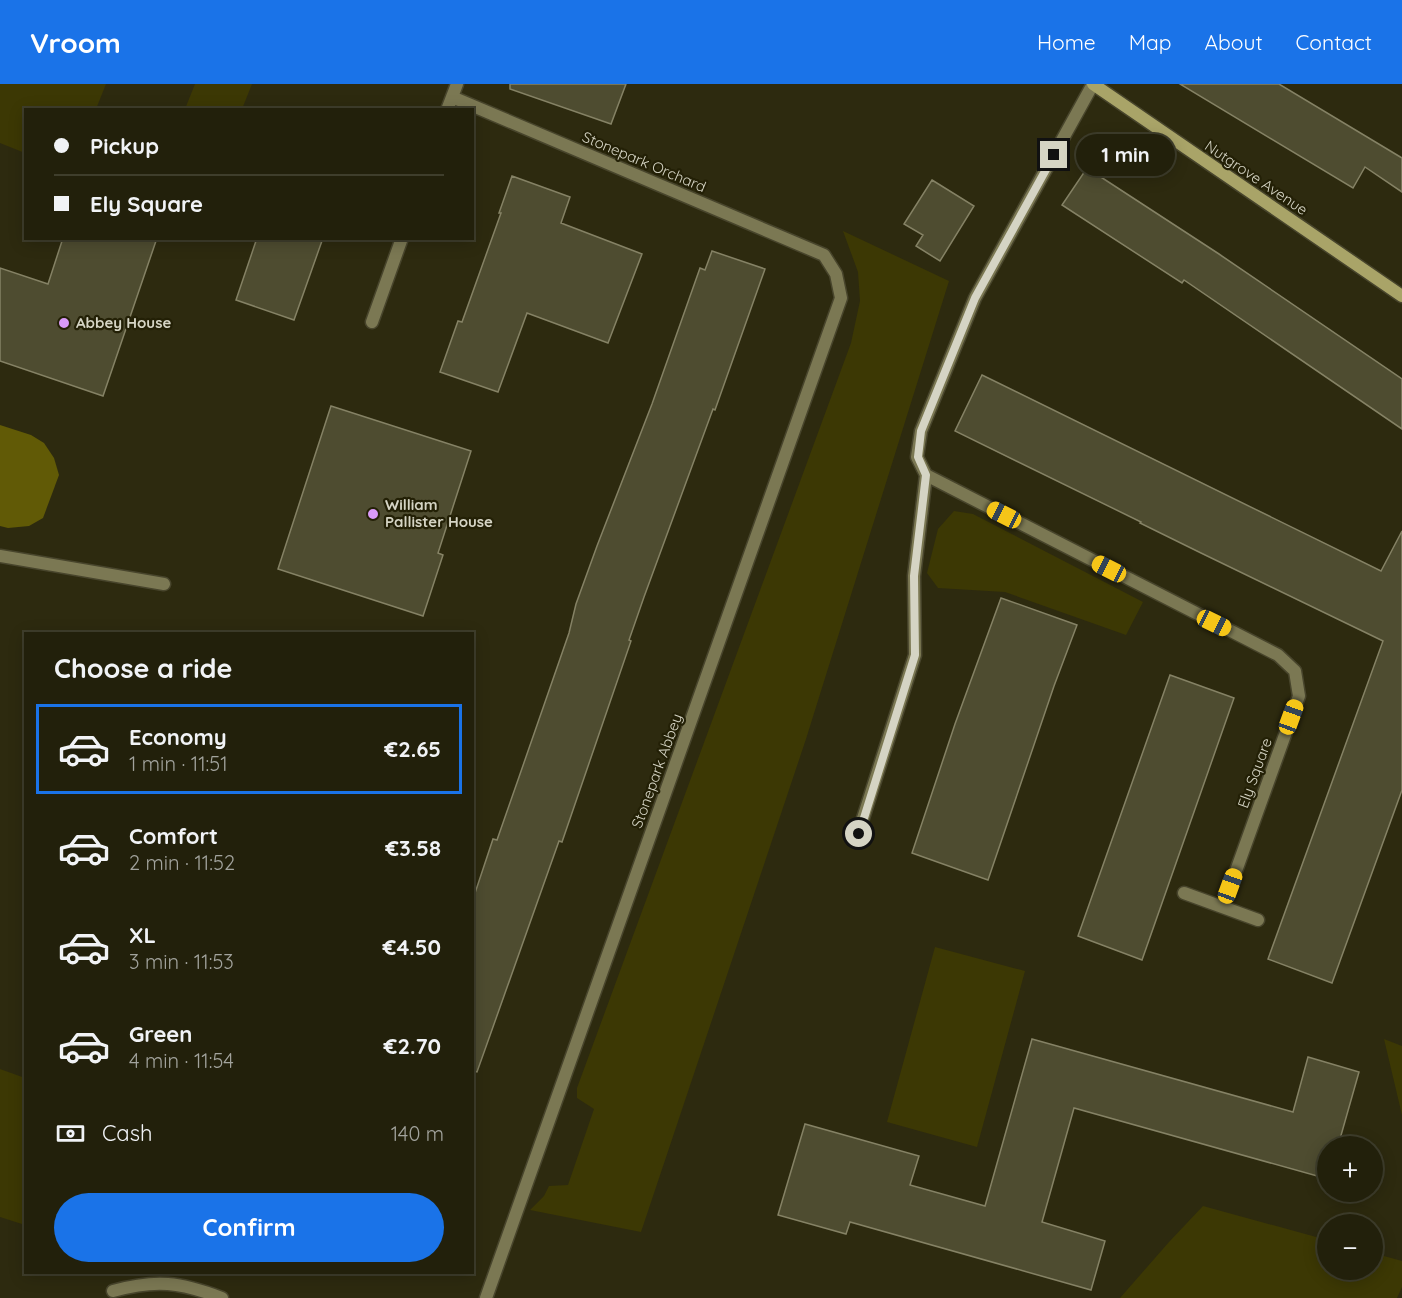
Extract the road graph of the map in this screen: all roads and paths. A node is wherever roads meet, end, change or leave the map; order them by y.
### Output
1 (457, 84) edge
2 (1093, 84) edge
3 (449, 103) edge
4 (474, 113) edge
5 (401, 240) edge
6 (824, 255) joint
7 (1402, 296) edge
8 (372, 322) dead end
9 (926, 475) junction
10 (0, 556) edge
11 (164, 584) dead end
12 (858, 834) dead end
13 (1184, 893) dead end
14 (1222, 907) junction
15 (1258, 920) dead end
16 (113, 1291) dead end
17 (222, 1298) edge
18 (486, 1298) edge

1 - 3 street, Stonepark Orchard
2 - 7 main road, Nutgrove Avenue
2 - 9 street
4 - 6 street, Stonepark Orchard
5 - 8 street
6 - 18 street, Stonepark Abbey
9 - 12 street
9 - 14 street, Ely Square
10 - 11 street
13 - 14 street
14 - 15 street
16 - 17 street

